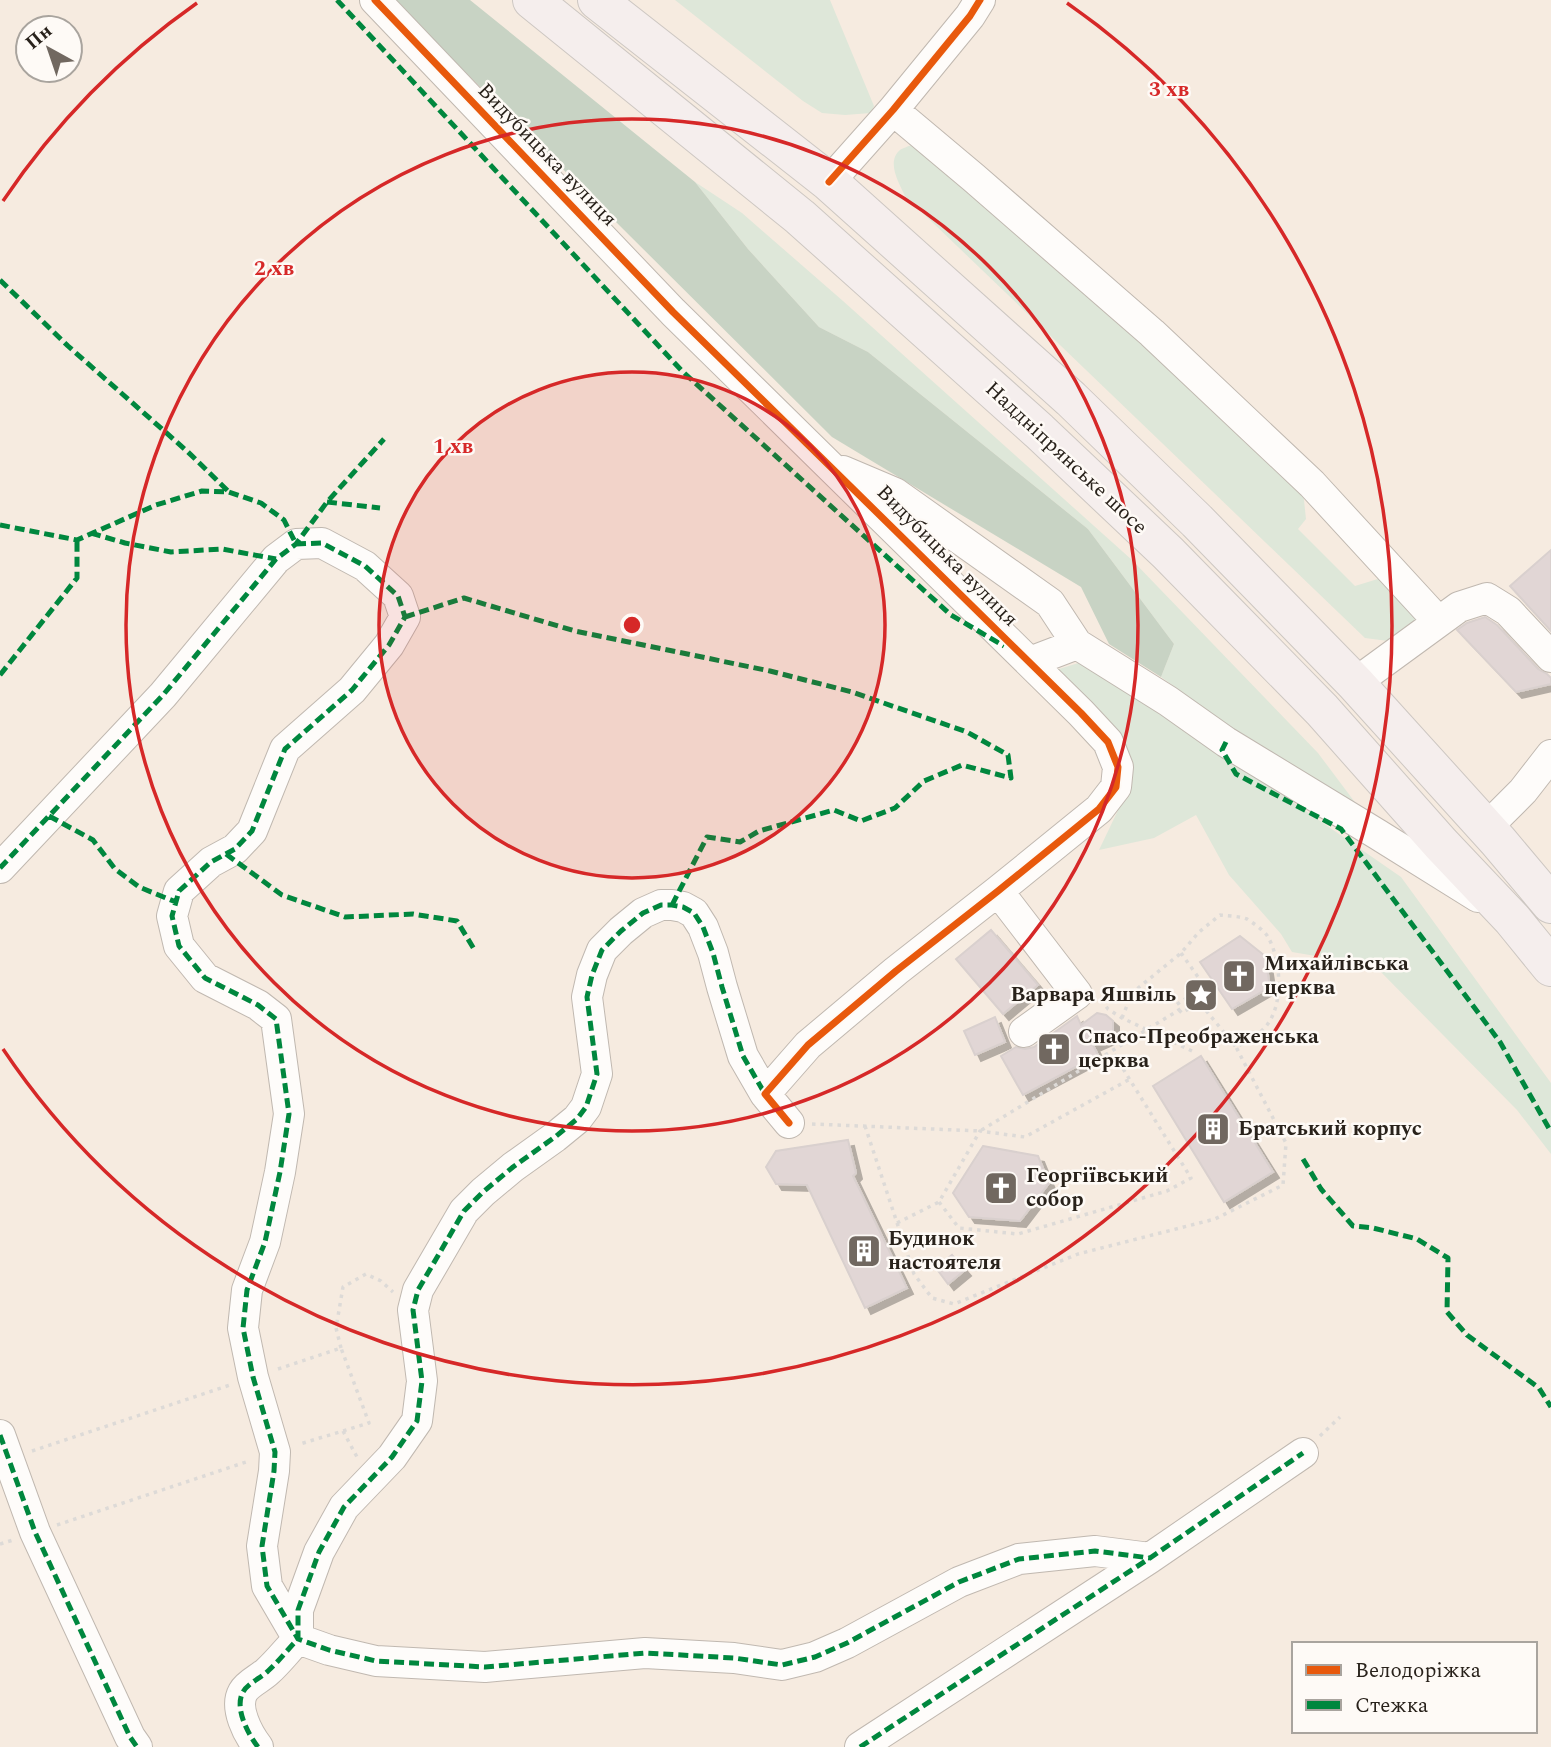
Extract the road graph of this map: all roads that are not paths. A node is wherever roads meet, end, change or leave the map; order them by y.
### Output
1 (375, 0) edge
2 (532, 0) edge
3 (597, 0) edge
4 (980, 0) edge
5 (892, 110) junction
6 (829, 183) junction
7 (830, 466) junction
8 (1438, 621) junction
9 (1077, 644) junction
10 (1551, 657) edge
11 (1030, 662) junction
12 (1355, 683) junction
13 (1551, 755) edge
14 (1491, 835) junction
15 (0, 868) edge
16 (1551, 875) edge
17 (998, 891) junction
18 (1551, 904) edge
19 (1517, 925) junction
20 (1551, 967) edge
21 (1551, 982) edge
22 (1024, 1032) dead end
23 (765, 1094) junction
24 (789, 1124) road end
25 (4, 1447) edge
26 (1303, 1452) dead end
27 (1150, 1558) junction
28 (298, 1639) junction
29 (137, 1747) edge
30 (258, 1747) edge
31 (860, 1747) edge

1 - 7 street, Видубицька вулиця
2 - 19 main road, Наддніпрянське шосе
3 - 6 main road, Наддніпрянське шосе
4 - 5 street
5 - 6 street
5 - 8 street
6 - 12 main road, Наддніпрянське шосе
7 - 9 street
7 - 11 street, Видубицька вулиця
8 - 10 street
8 - 12 street
9 - 11 street
9 - 19 street
11 - 17 street, Видубицька вулиця
12 - 14 main road, Наддніпрянське шосе
13 - 14 street
14 - 16 main road
14 - 18 main road, Наддніпрянське шосе
15 - 28 street
17 - 22 street
17 - 23 street, Видубицька вулиця
19 - 20 main road, Наддніпрянське шосе
19 - 21 main road
23 - 24 street
23 - 28 street
25 - 29 street
26 - 27 street
27 - 28 street
27 - 31 street
28 - 30 street

